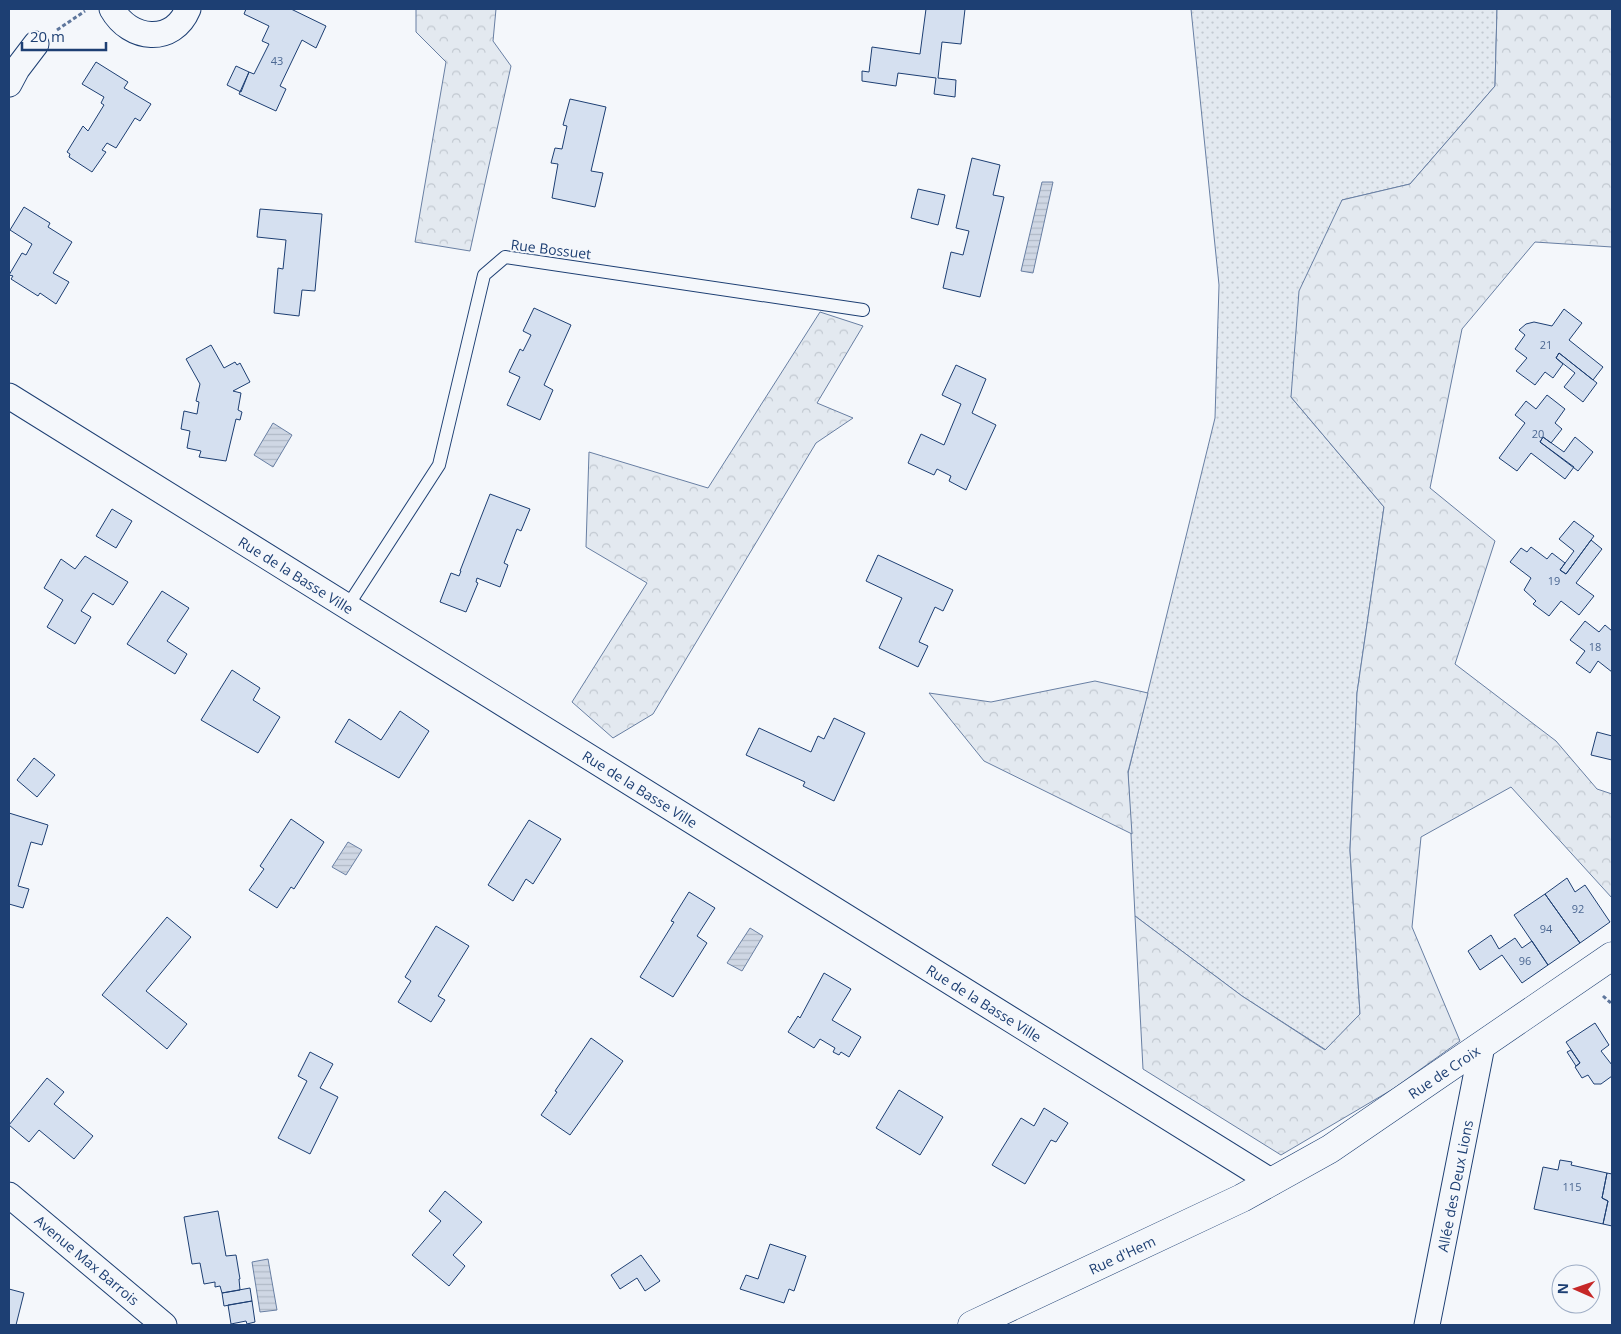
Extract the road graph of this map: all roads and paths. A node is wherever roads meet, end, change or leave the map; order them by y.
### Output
1 (88, 9) edge
2 (112, 9) edge
3 (188, 9) edge
4 (36, 44) joint
5 (9, 84) edge
6 (863, 310) dead end
7 (9, 396) edge
8 (347, 607) junction
9 (1612, 956) edge
10 (1482, 1046) junction
11 (1272, 1182) junction
12 (9, 1195) edge
13 (164, 1325) edge
14 (972, 1325) edge
15 (1428, 1325) edge

1 - 4 path
2 - 3 street
4 - 5 street
6 - 8 lane, Rue Bossuet
7 - 8 street, Rue de la Basse Ville
8 - 11 street, Rue de la Basse Ville
9 - 10 main road, Rue de Croix
10 - 11 main road, Rue de Croix
10 - 15 street, Allée des Deux Lions
11 - 14 main road, Rue d'Hem
12 - 13 street, Avenue Max Barrois

